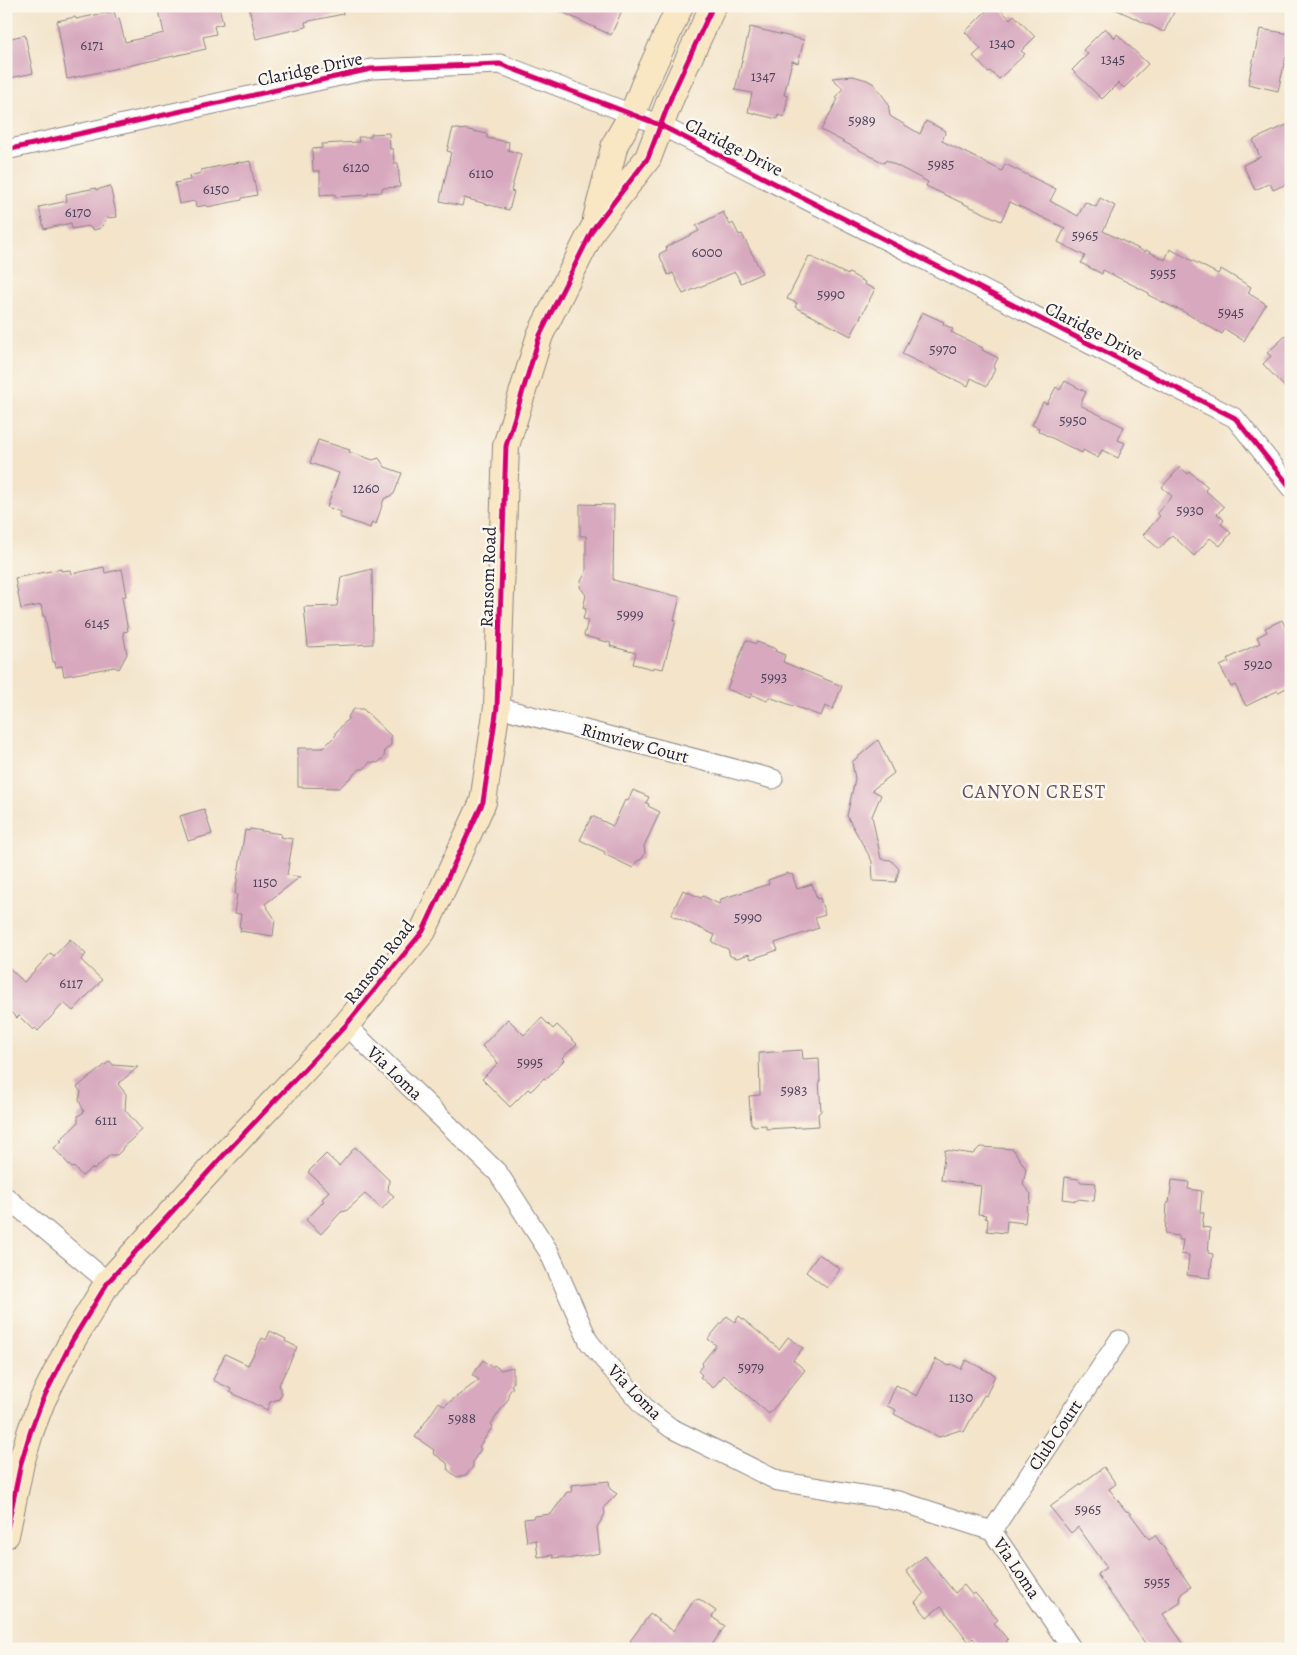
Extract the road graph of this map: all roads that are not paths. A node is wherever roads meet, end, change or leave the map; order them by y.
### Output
1 (680, 6) edge
2 (713, 6) edge
3 (633, 114) junction
4 (660, 125) junction
5 (6, 150) edge
6 (593, 229) junction
7 (1291, 488) edge
8 (497, 707) junction
9 (773, 779) dead end
10 (346, 1025) junction
11 (6, 1197) edge
12 (108, 1282) junction
13 (1119, 1340) dead end
14 (992, 1531) junction
15 (6, 1536) edge
16 (1072, 1649) edge

1 - 3 street, Ransom Road
2 - 4 street, Ransom Road
3 - 4 street, Claridge Drive
3 - 5 street, Claridge Drive
3 - 6 street, Ransom Road
4 - 6 street, Ransom Road
4 - 7 street, Claridge Drive
6 - 8 street, Ransom Road
8 - 9 street, Rimview Court
8 - 10 street, Ransom Road
10 - 12 street, Ransom Road
10 - 14 street, Via Loma
11 - 12 street
12 - 15 street, Ransom Road
13 - 14 street, Club Court
14 - 16 street, Via Loma

